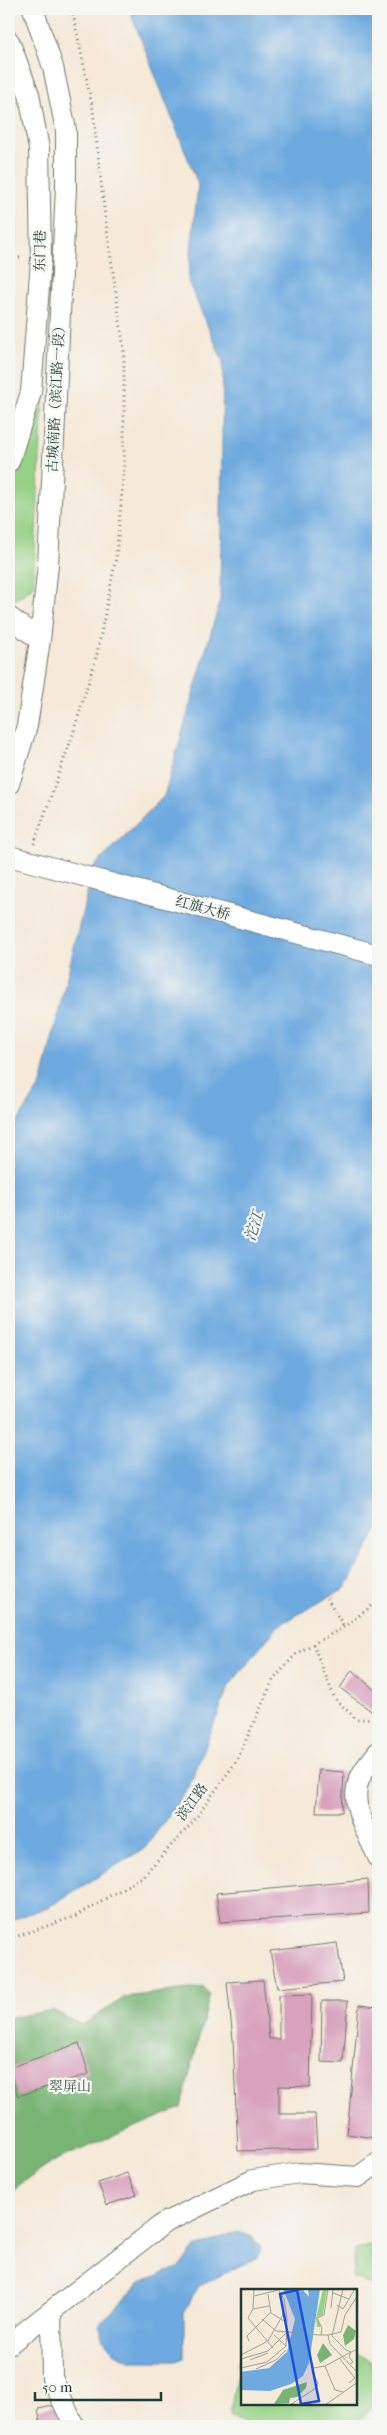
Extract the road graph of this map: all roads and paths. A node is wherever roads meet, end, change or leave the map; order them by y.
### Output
1 (33, 9) edge
2 (72, 9) edge
3 (9, 41) edge
4 (9, 462) edge
5 (9, 617) edge
6 (40, 640) junction
7 (9, 784) edge
8 (9, 856) edge
9 (28, 861) junction
10 (378, 955) edge
11 (328, 1598) dead end
12 (378, 1601) edge
13 (344, 1627) junction
14 (314, 1644) junction
15 (378, 1717) edge
16 (378, 1752) edge
17 (378, 1857) edge
18 (9, 1939) edge
19 (378, 2163) edge
20 (51, 2311) junction
21 (9, 2344) edge
22 (74, 2426) edge

1 - 6 street, 古城南路（滨江路一段）
2 - 9 path
3 - 4 street, 东门巷
5 - 6 street
6 - 7 street, 古城南路（滨江路一段）
8 - 9 street, 红旗大桥
9 - 10 street, 红旗大桥
11 - 13 path
12 - 13 path, 滨江路
13 - 14 path, 滨江路
14 - 15 path
14 - 18 path, 滨江路
16 - 17 street
19 - 20 street
20 - 21 street
20 - 22 street

